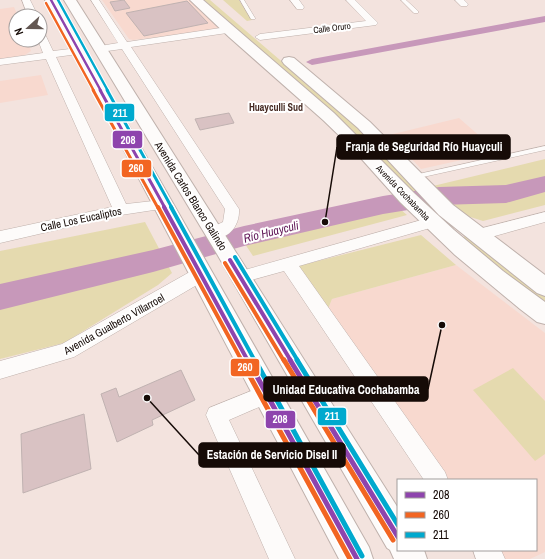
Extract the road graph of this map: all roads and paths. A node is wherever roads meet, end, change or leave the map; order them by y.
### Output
1 (51, 0) edge
2 (70, 0) edge
3 (95, 0) edge
4 (196, 0) edge
5 (216, 0) edge
6 (242, 0) edge
7 (350, 0) edge
8 (403, 0) edge
9 (416, 12) dead end
10 (253, 18) dead end
11 (226, 30) junction
12 (260, 37) junction
13 (124, 46) junction
14 (46, 48) edge
15 (100, 49) junction
16 (78, 51) junction
17 (49, 55) junction
18 (0, 62) edge
19 (545, 148) edge
20 (414, 177) junction
21 (421, 198) junction
22 (162, 205) junction
23 (121, 210) junction
24 (545, 217) edge
25 (460, 222) junction
26 (435, 225) junction
27 (477, 235) junction
28 (0, 237) edge
29 (218, 240) junction
30 (193, 260) junction
31 (288, 263) junction
32 (241, 277) junction
33 (545, 288) edge
34 (545, 315) edge
35 (0, 370) edge
36 (266, 394) junction
37 (436, 479) edge
38 (397, 535) edge
39 (486, 551) edge
40 (282, 559) edge
41 (357, 559) edge
42 (492, 559) edge

1 - 16 main road
2 - 15 main road, Avenida Carlos Blanco Galindo
3 - 13 street
4 - 11 main road, Avenida Cochabamba
5 - 12 main road, Avenida Cochabamba
6 - 10 lane
7 - 12 street, Calle Oruro
8 - 9 lane
11 - 13 street
11 - 21 main road, Avenida Cochabamba
12 - 20 main road, Avenida Cochabamba
13 - 15 street
13 - 29 street
14 - 17 street
15 - 29 main road, Avenida Carlos Blanco Galindo
16 - 17 street
16 - 22 main road
17 - 18 street
17 - 23 street
19 - 20 lane
20 - 21 main road, Avenida Cochabamba
21 - 25 main road, Avenida Cochabamba
21 - 26 main road, Avenida Cochabamba
22 - 23 street, Calle Los Eucaliptos
22 - 30 main road
23 - 28 street, Calle Los Eucaliptos
24 - 27 street
25 - 26 main road
25 - 27 main road, Avenida Cochabamba
26 - 31 street
26 - 34 main road, Avenida Cochabamba
27 - 33 main road, Avenida Cochabamba
29 - 32 main road, Avenida Carlos Blanco Galindo
30 - 35 street, Avenida Gualberto Villarroel
30 - 36 main road
31 - 32 street
31 - 37 street
32 - 38 main road, Avenida Carlos Blanco Galindo
36 - 40 street
36 - 41 main road
39 - 42 street

